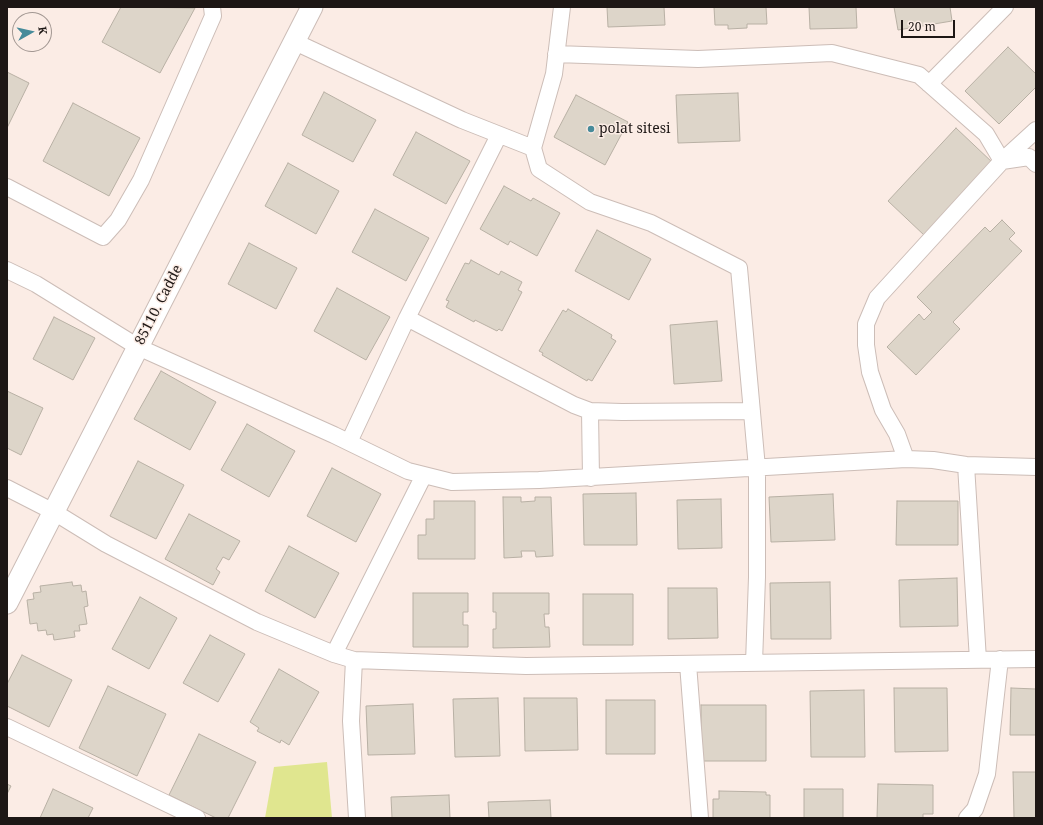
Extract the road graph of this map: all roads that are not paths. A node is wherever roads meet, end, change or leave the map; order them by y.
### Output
1 (212, 7) edge
2 (312, 7) edge
3 (562, 7) edge
4 (1005, 7) edge
5 (295, 42) junction
6 (556, 54) junction
7 (929, 84) junction
8 (1036, 130) edge
9 (499, 135) junction
10 (533, 148) junction
11 (1002, 161) junction
12 (1036, 164) edge
13 (7, 187) edge
14 (7, 270) edge
15 (407, 318) junction
16 (138, 347) junction
17 (590, 411) junction
18 (752, 411) junction
19 (349, 442) junction
20 (906, 459) junction
21 (966, 465) junction
22 (1036, 467) edge
23 (757, 468) junction
24 (424, 475) junction
25 (591, 478) junction
26 (7, 488) edge
27 (54, 512) junction
28 (7, 603) edge
29 (334, 654) junction
30 (1036, 659) edge
31 (354, 660) junction
32 (978, 660) junction
33 (1000, 660) junction
34 (754, 663) junction
35 (688, 664) junction
36 (7, 727) edge
37 (197, 818) edge
38 (357, 818) edge
39 (700, 818) edge
40 (967, 818) edge

1 - 13 street
2 - 5 street, 85110. Cadde
3 - 6 street
4 - 7 street
5 - 9 street
5 - 16 street, 85110. Cadde
6 - 7 street
6 - 10 street
7 - 11 street
8 - 11 street
9 - 10 street
9 - 15 street
10 - 18 street
11 - 12 street
11 - 20 street
14 - 16 street
15 - 17 street
15 - 19 street
16 - 19 street
16 - 27 street, 85110. Cadde
17 - 18 street
17 - 25 street
18 - 23 street
19 - 24 street
20 - 21 street
20 - 23 street
21 - 22 street
21 - 32 street
23 - 25 street
23 - 34 street
24 - 25 street
24 - 29 street
26 - 27 street
27 - 28 street, 85110. Cadde
27 - 29 street
29 - 31 street
30 - 33 street
31 - 35 street
31 - 38 street
32 - 33 street
32 - 34 street
33 - 40 street
34 - 35 street
35 - 39 street
36 - 37 street

